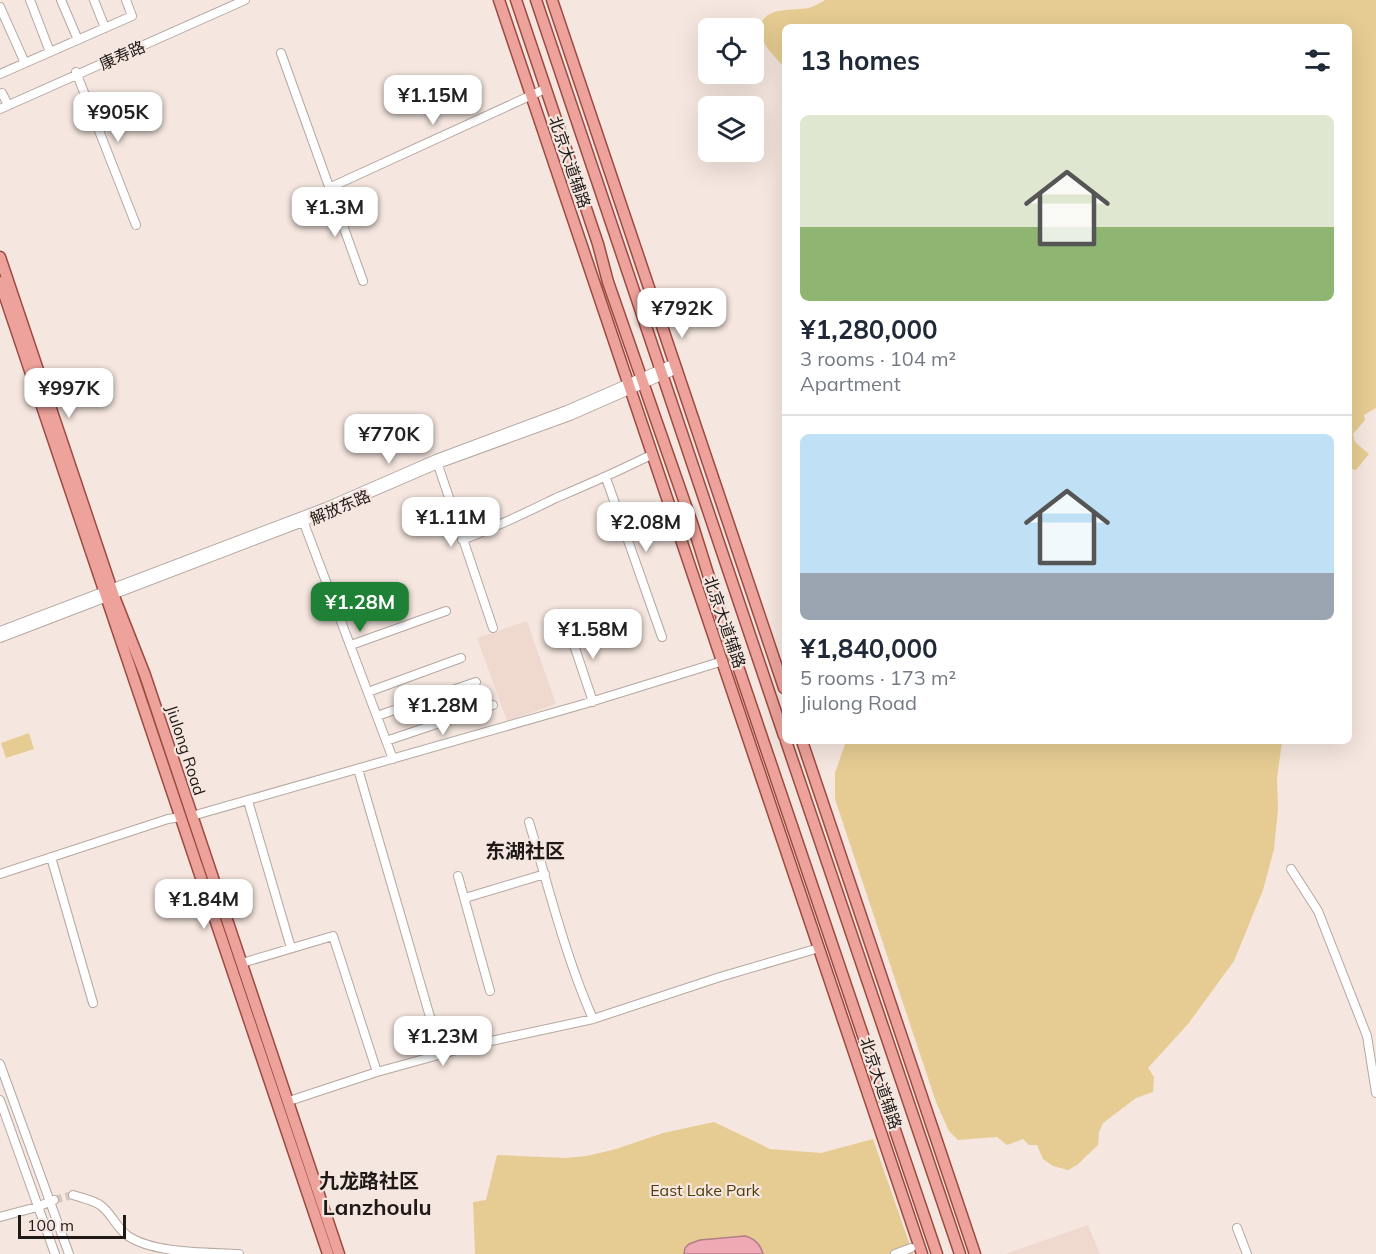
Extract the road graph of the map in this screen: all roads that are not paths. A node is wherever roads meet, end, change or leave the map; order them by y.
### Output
1 (30, 0) edge
2 (61, 0) edge
3 (94, 0) edge
4 (126, 0) edge
5 (244, 0) edge
6 (499, 0) edge
7 (516, 0) edge
8 (536, 0) edge
9 (552, 0) edge
10 (234, 1) edge
11 (0, 7) edge
12 (105, 28) junction
13 (78, 40) junction
14 (50, 52) junction
15 (281, 53) dead end
16 (25, 63) junction
17 (77, 73) junction
18 (0, 74) edge
19 (545, 89) junction
20 (2, 93) dead end
21 (532, 95) junction
22 (4, 105) edge
23 (331, 187) junction
24 (136, 225) dead end
25 (0, 257) edge
26 (363, 281) dead end
27 (0, 282) edge
28 (676, 366) junction
29 (662, 372) junction
30 (643, 380) junction
31 (630, 386) junction
32 (654, 454) junction
33 (437, 462) junction
34 (606, 478) junction
35 (302, 520) junction
36 (462, 540) junction
37 (109, 593) junction
38 (446, 610) dead end
39 (568, 627) dead end
40 (493, 628) dead end
41 (0, 632) edge
42 (662, 637) dead end
43 (0, 638) edge
44 (351, 645) junction
45 (461, 658) dead end
46 (723, 661) junction
47 (477, 682) dead end
48 (782, 682) edge
49 (368, 692) junction
50 (593, 702) junction
51 (493, 705) dead end
52 (377, 716) junction
53 (782, 730) edge
54 (386, 741) junction
55 (787, 744) edge
56 (803, 744) edge
57 (393, 759) junction
58 (358, 769) junction
59 (248, 801) junction
60 (192, 816) junction
61 (181, 817) junction
62 (529, 822) dead end
63 (51, 857) junction
64 (1291, 869) dead end
65 (0, 874) edge
66 (545, 874) junction
67 (458, 876) dead end
68 (465, 898) junction
69 (291, 948) junction
70 (819, 948) junction
71 (242, 963) junction
72 (490, 991) dead end
73 (93, 1003) dead end
74 (593, 1018) junction
75 (435, 1035) dead end
76 (0, 1064) edge
77 (377, 1072) junction
78 (1376, 1093) edge
79 (0, 1100) edge
80 (289, 1101) junction
81 (22, 1126) junction
82 (10, 1129) junction
83 (0, 1132) edge
84 (74, 1195) tunnel mouth
85 (52, 1201) junction
86 (37, 1207) junction
87 (0, 1217) edge
88 (1237, 1228) dead end
89 (911, 1248) dead end
90 (56, 1254) edge
91 (69, 1254) edge
92 (239, 1254) edge
93 (328, 1254) edge
94 (339, 1254) edge
95 (895, 1254) edge
96 (922, 1254) edge
97 (937, 1254) edge
98 (960, 1254) edge
99 (975, 1254) edge
100 (1247, 1254) edge

1 - 14 street
2 - 13 street
3 - 12 street
4 - 12 street
5 - 10 street, 康寿路
6 - 21 main road, 北京大道辅路
7 - 19 main road
8 - 29 main road
9 - 28 main road, 北京大道辅路
10 - 17 street, 康寿路
11 - 16 street
12 - 13 street
13 - 14 street
14 - 16 street
15 - 23 street
16 - 18 street
17 - 22 street, 康寿路
17 - 24 street
19 - 21 street
19 - 30 main road
20 - 22 street
21 - 23 street
21 - 31 main road, 北京大道辅路
23 - 26 street
25 - 37 main road, Jiulong Road
27 - 37 main road, Jiulong Road
28 - 29 street, 解放东路
28 - 48 main road, 北京大道辅路
29 - 30 street, 解放东路
29 - 53 main road
30 - 31 street, 解放东路
30 - 97 main road
31 - 32 main road, 北京大道辅路
31 - 33 street, 解放东路
32 - 34 street
32 - 46 main road, 北京大道辅路
33 - 35 street, 解放东路
33 - 36 street
34 - 36 street
34 - 42 street
35 - 37 street, 解放东路
35 - 44 street
36 - 40 street
37 - 41 street, 解放东路
37 - 43 street, 解放东路
37 - 60 main road, Jiulong Road
37 - 61 main road, Jiulong Road
38 - 44 street
39 - 50 street
44 - 49 street
45 - 49 street
46 - 50 street
46 - 70 main road, 北京大道辅路
47 - 52 street
49 - 52 street
50 - 57 street
51 - 54 street
52 - 54 street
54 - 57 street
55 - 98 main road
56 - 99 main road, 北京大道辅路
57 - 58 street
58 - 59 street
58 - 75 street
59 - 60 street
59 - 69 street
60 - 71 main road, Jiulong Road
61 - 63 street
61 - 93 main road, Jiulong Road
62 - 66 street
63 - 65 street
63 - 73 street
64 - 78 street
66 - 68 street
66 - 74 street
67 - 68 street
68 - 72 street
69 - 71 street
69 - 77 street
70 - 74 street
70 - 96 main road, 北京大道辅路
71 - 80 main road, Jiulong Road
74 - 77 street
76 - 81 street
77 - 80 street
79 - 82 street
80 - 94 main road, Jiulong Road
81 - 82 street
81 - 85 street
82 - 83 street
82 - 86 street
84 - 92 street
85 - 86 street
85 - 91 street
86 - 87 street
86 - 90 street
88 - 100 street
89 - 95 street

